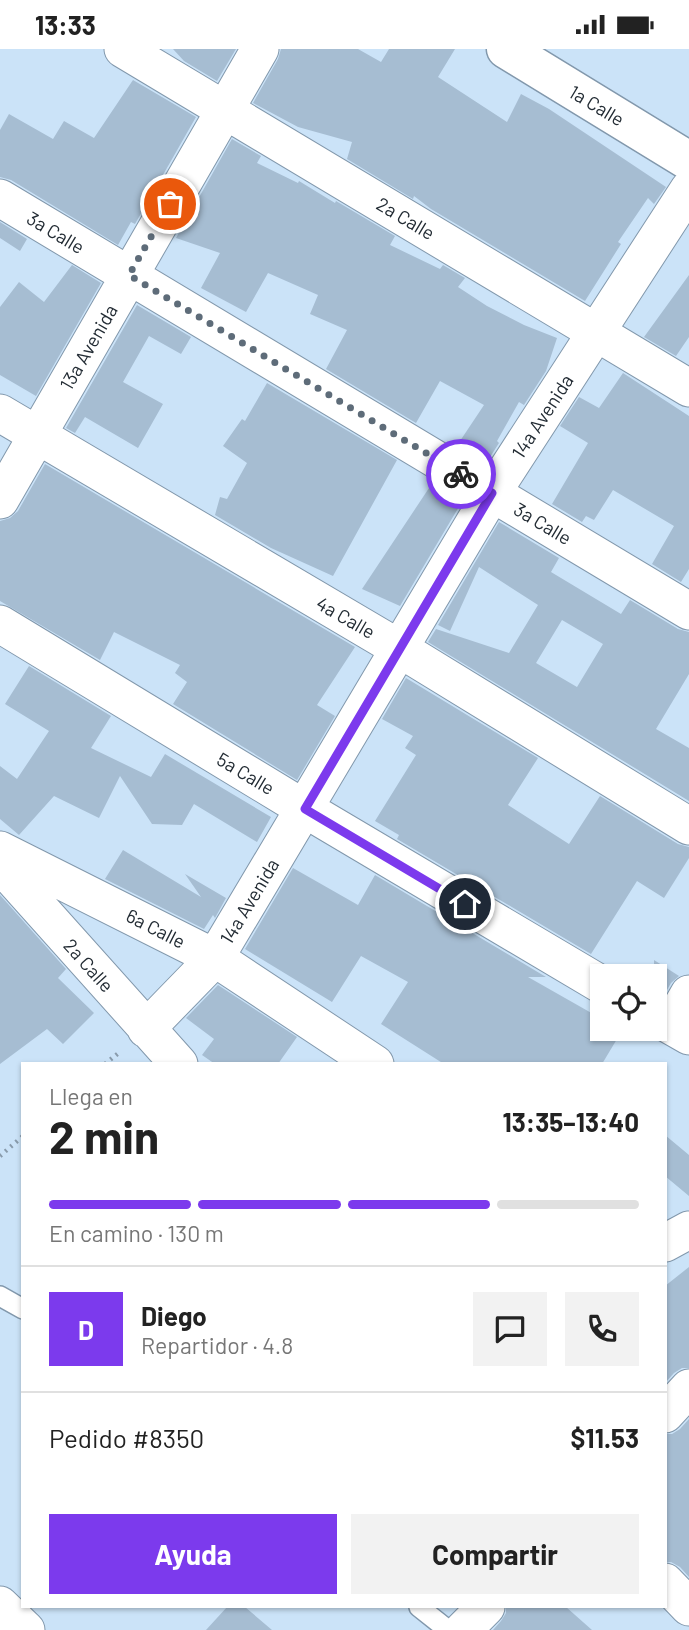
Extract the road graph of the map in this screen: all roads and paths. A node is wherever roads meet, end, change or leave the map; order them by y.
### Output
1 (123, 49) edge
2 (260, 49) edge
3 (506, 49) edge
4 (225, 110) junction
5 (689, 160) edge
6 (689, 190) edge
7 (0, 198) edge
8 (129, 275) junction
9 (597, 333) junction
10 (689, 388) edge
11 (0, 413) edge
12 (37, 435) junction
13 (492, 493) junction
14 (0, 500) edge
15 (689, 611) edge
16 (0, 624) edge
17 (400, 649) junction
18 (305, 809) junction
19 (689, 826) edge
20 (0, 850) edge
21 (0, 864) edge
22 (215, 958) junction
23 (590, 978) edge
24 (689, 994) edge
25 (672, 1026) edge
26 (146, 1029) junction
27 (177, 1062) edge
28 (372, 1062) edge
29 (21, 1138) edge
30 (0, 1156) edge
31 (689, 1230) edge
32 (667, 1242) edge
33 (0, 1296) edge
34 (21, 1308) edge
35 (689, 1388) edge
36 (667, 1412) edge
37 (667, 1584) edge
38 (689, 1607) edge
39 (420, 1608) edge
40 (485, 1608) edge
41 (448, 1630) edge
42 (463, 1630) edge

1 - 4 street, 2a Calle
2 - 4 street, 13a Avenida
3 - 5 street, 1a Calle
4 - 8 street, 13a Avenida
4 - 9 street, 2a Calle
6 - 9 street, 14a Avenida
7 - 8 street, 3a Calle
8 - 12 street, 13a Avenida
8 - 13 street, 3a Calle
9 - 10 street, 2a Calle
9 - 13 street, 14a Avenida
11 - 12 street, 4a Calle
12 - 14 street, 13a Avenida
12 - 17 street, 4a Calle
13 - 15 street, 3a Calle
13 - 17 street, 14a Avenida
16 - 18 street, 5a Calle
17 - 18 street, 14a Avenida
17 - 19 street, 4a Calle
18 - 22 street, 14a Avenida
18 - 23 street, 5a Calle
20 - 22 street, 6a Calle
21 - 26 street, 2a Calle
22 - 26 street, 14a Avenida
22 - 28 street, 6a Calle
24 - 25 street
26 - 27 street, 2a Calle
29 - 30 path
31 - 32 street
33 - 34 lane
35 - 36 street
37 - 38 street
39 - 41 lane
40 - 42 street

